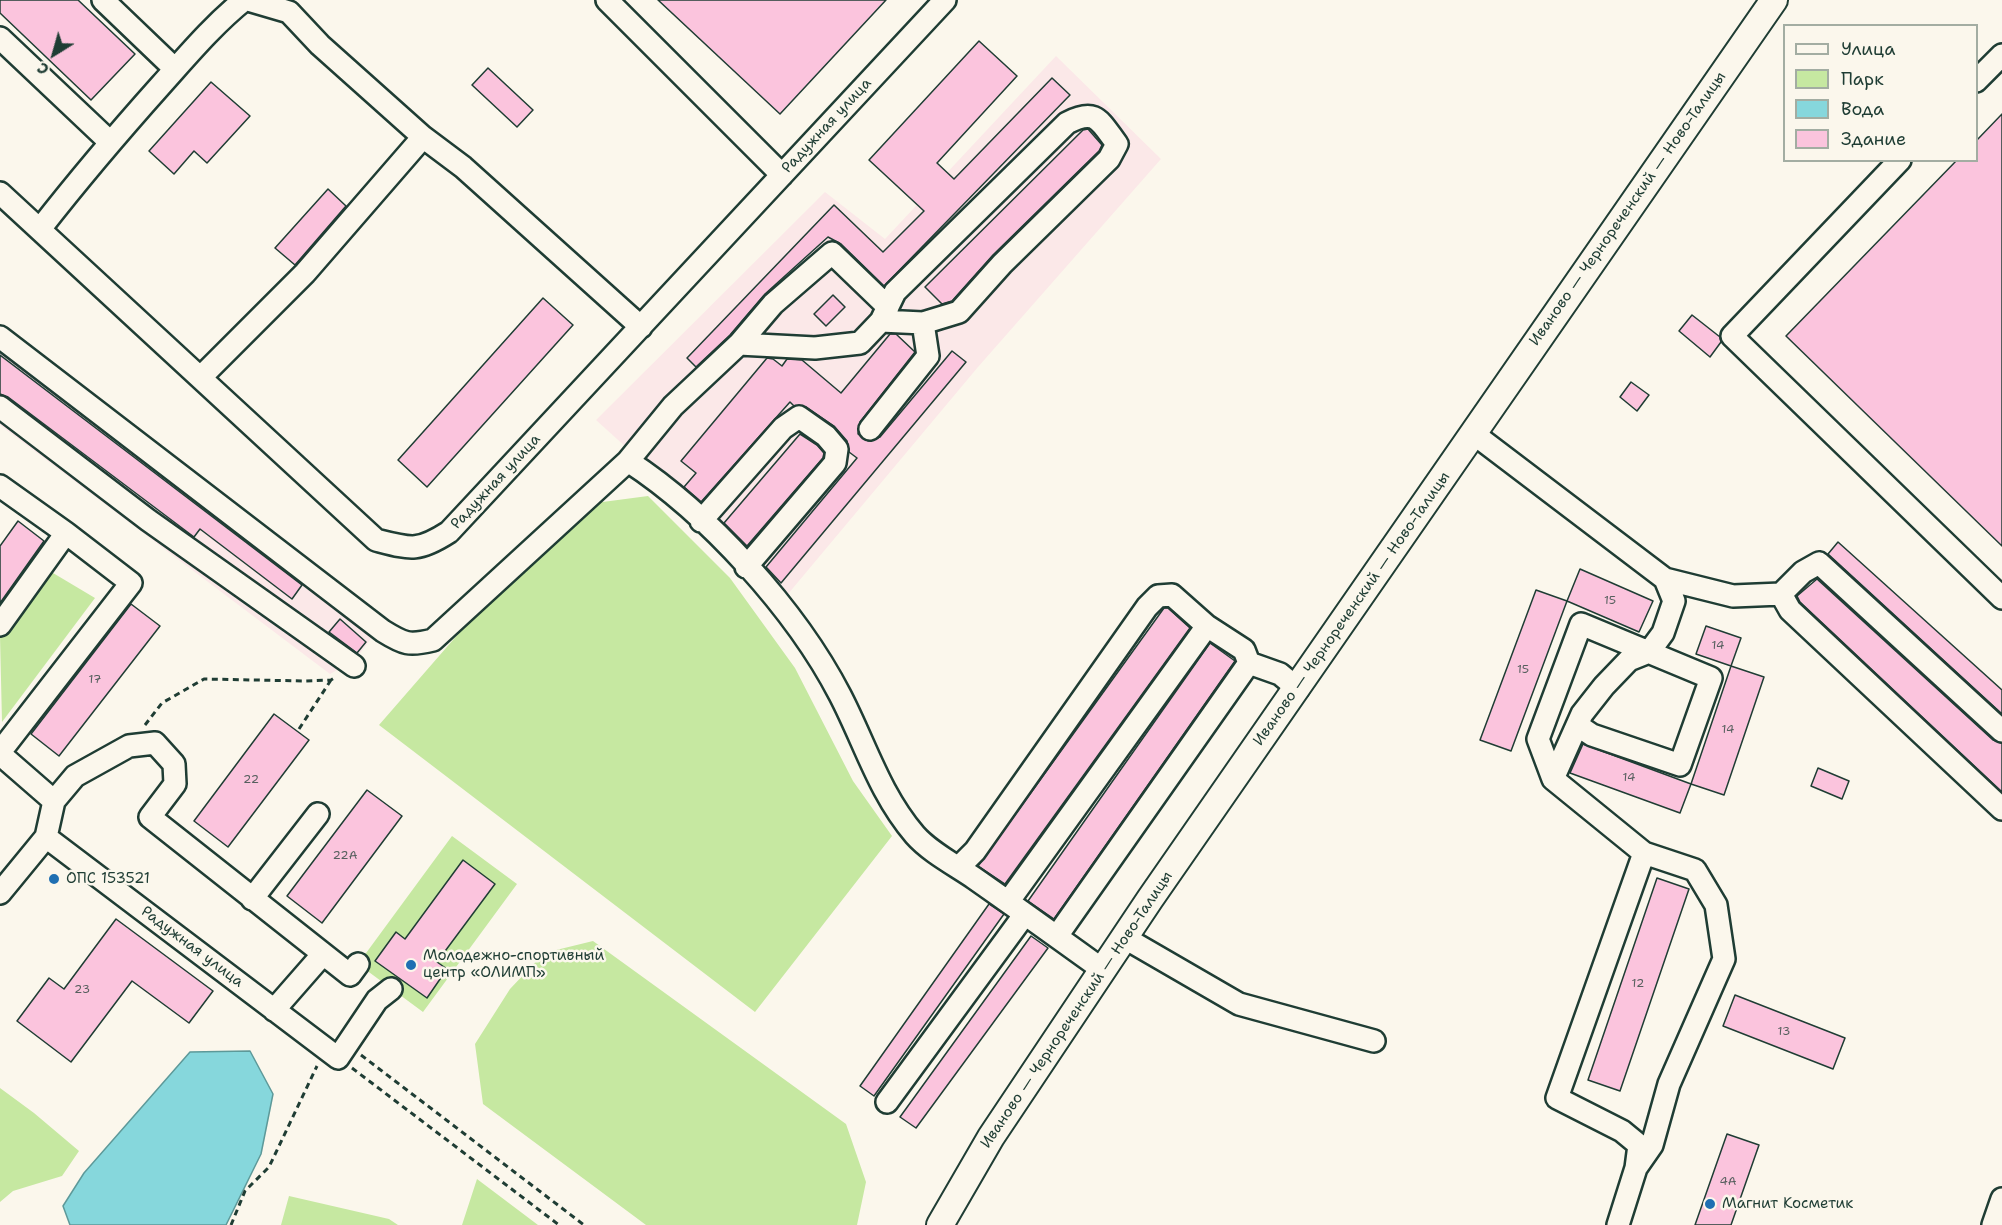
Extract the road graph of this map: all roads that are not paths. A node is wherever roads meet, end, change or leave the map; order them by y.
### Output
1 (103, 0) edge
2 (246, 0) edge
3 (607, 0) edge
4 (945, 0) edge
5 (1774, 0) edge
6 (293, 6) edge
7 (0, 38) edge
8 (2002, 55) edge
9 (175, 69) junction
10 (1978, 80) edge
11 (423, 137) junction
12 (110, 142) junction
13 (1898, 162) edge
14 (782, 175) junction
15 (0, 194) edge
16 (40, 229) junction
17 (885, 314) junction
18 (923, 322) junction
19 (641, 327) junction
20 (0, 337) edge
21 (739, 344) junction
22 (201, 376) junction
23 (0, 407) edge
24 (870, 429) dead end
25 (1473, 434) junction
26 (628, 461) junction
27 (0, 486) edge
28 (701, 521) junction
29 (66, 533) junction
30 (746, 567) junction
31 (1665, 579) junction
32 (1781, 594) junction
33 (2002, 598) edge
34 (0, 625) edge
35 (1207, 626) junction
36 (1649, 651) junction
37 (1249, 663) junction
38 (354, 666) road end
39 (1298, 689) junction
40 (1577, 725) junction
41 (2002, 731) edge
42 (0, 753) edge
43 (1553, 779) junction
44 (54, 801) junction
45 (2002, 809) edge
46 (318, 814) dead end
47 (46, 837) junction
48 (1644, 853) junction
49 (959, 867) junction
50 (0, 892) edge
51 (252, 899) junction
52 (1008, 902) junction
53 (1025, 914) junction
54 (1057, 936) junction
55 (1125, 938) junction
56 (323, 954) junction
57 (358, 964) dead end
58 (1104, 970) junction
59 (391, 989) dead end
60 (274, 1010) junction
61 (1374, 1041) dead end
62 (887, 1101) dead end
63 (1636, 1168) junction
64 (940, 1225) edge
65 (1618, 1225) edge

1 - 9 street
2 - 6 street
2 - 9 street
3 - 14 street
4 - 14 street, Радужная улица
5 - 25 main road, Иваново — Чернореченский — Ново-Талицы
6 - 11 street
7 - 12 street
8 - 10 street
9 - 12 street
11 - 19 street
11 - 22 street
12 - 16 street
13 - 33 street
14 - 19 street, Радужная улица
15 - 16 street, Радужная улица
16 - 22 street, Радужная улица
17 - 18 street
17 - 18 street
17 - 21 street
17 - 21 street
18 - 24 street
19 - 22 street, Радужная улица
20 - 26 street
21 - 26 street
23 - 38 street
25 - 31 street
25 - 39 main road, Иваново — Чернореченский — Ново-Талицы
26 - 28 street
27 - 29 street
28 - 30 street
28 - 30 street
29 - 34 street
29 - 42 street
30 - 49 street
31 - 32 street
31 - 36 street
32 - 41 street
32 - 45 street
35 - 37 street
35 - 49 street
35 - 52 street
36 - 40 street
36 - 40 street
36 - 43 street
37 - 39 street
37 - 54 street
39 - 55 main road, Иваново — Чернореченский — Ново-Талицы
40 - 43 street
42 - 44 street
43 - 48 street
44 - 47 street
44 - 51 street
46 - 51 street
47 - 50 street
47 - 60 street, Радужная улица
48 - 63 street
48 - 63 street
49 - 52 street
51 - 56 street
52 - 53 street
53 - 54 street
53 - 62 street
54 - 58 street
55 - 58 main road, Иваново — Чернореченский — Ново-Талицы
55 - 61 street
56 - 57 street
56 - 60 street
58 - 64 main road, Иваново — Чернореченский — Ново-Талицы
59 - 60 street, Радужная улица
63 - 65 street

